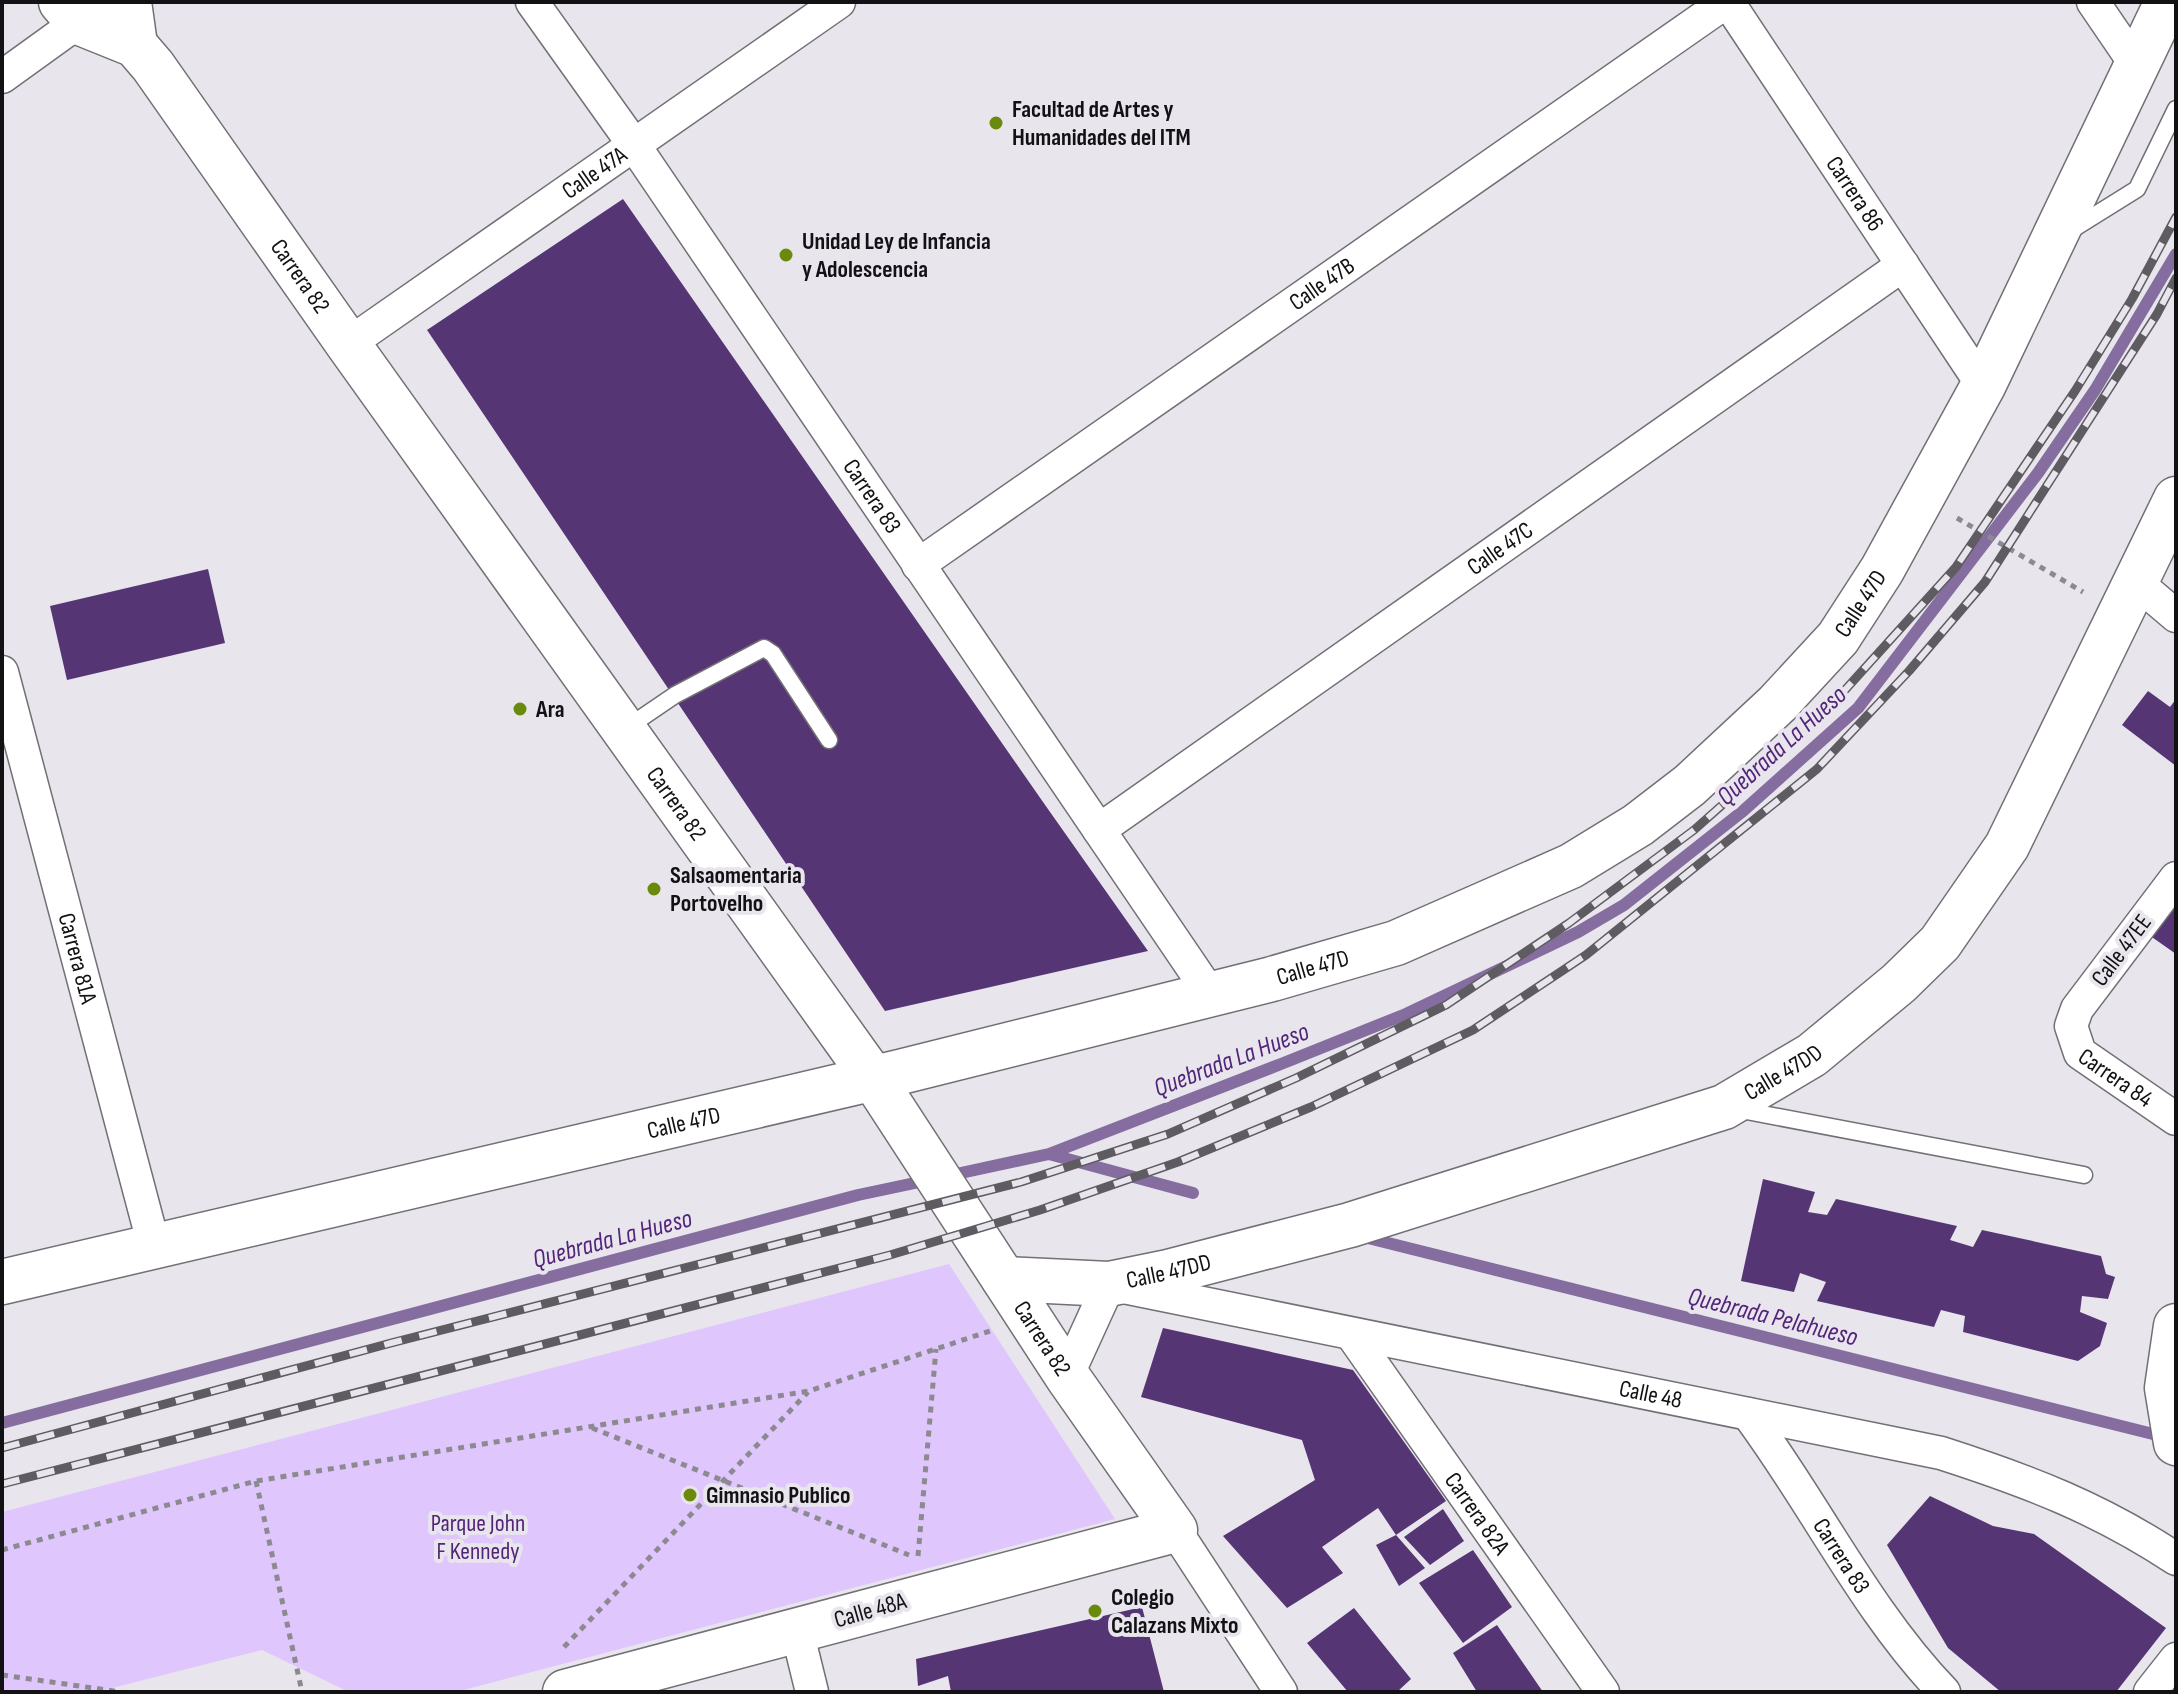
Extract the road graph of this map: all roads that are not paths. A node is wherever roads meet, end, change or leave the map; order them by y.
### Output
1 (129, 2) edge
2 (532, 2) edge
3 (839, 2) edge
4 (1727, 2) edge
5 (2093, 2) edge
6 (2167, 2) edge
7 (82, 9) edge
8 (135, 45) junction
9 (2136, 65) junction
10 (2, 77) edge
11 (2176, 109) edge
12 (634, 145) junction
13 (2052, 241) junction
14 (1903, 265) junction
15 (348, 344) junction
16 (1983, 386) junction
17 (2176, 499) edge
18 (918, 565) junction
19 (2137, 583) junction
20 (2176, 616) edge
21 (2, 672) edge
22 (624, 730) junction
23 (829, 740) dead end
24 (1099, 830) junction
25 (2176, 878) edge
26 (1209, 992) junction
27 (2071, 1026) joint
28 (873, 1078) junction
29 (1724, 1107) junction
30 (2176, 1119) edge
31 (2084, 1175) dead end
32 (154, 1246) junction
33 (992, 1261) junction
34 (2, 1282) edge
35 (1109, 1284) junction
36 (2176, 1326) edge
37 (1352, 1335) junction
38 (1067, 1376) junction
39 (1748, 1414) junction
40 (2174, 1436) edge
41 (1175, 1530) junction
42 (2176, 1559) edge
43 (797, 1631) junction
44 (2176, 1659) edge
45 (559, 1675) edge
46 (812, 1692) edge
47 (1281, 1692) edge
48 (1603, 1692) edge
49 (1944, 1692) edge
50 (2150, 1692) edge

1 - 8 street, Carrera 82
2 - 12 street, Carrera 83
3 - 12 street, Calle 47A
4 - 14 street, Carrera 86
4 - 18 street, Calle 47B
5 - 9 street
6 - 9 street, Calle 47D
7 - 8 street
7 - 10 street
8 - 15 street, Carrera 82
9 - 13 street, Calle 47D
11 - 13 lane
12 - 15 street, Calle 47A
12 - 18 street, Carrera 83
13 - 16 street, Calle 47D
14 - 16 street, Carrera 86
14 - 24 street, Calle 47C
15 - 22 street, Carrera 82
16 - 26 street, Calle 47D
17 - 19 street, Calle 47DD
18 - 24 street, Carrera 83
19 - 20 street
19 - 29 street, Calle 47DD
21 - 32 street, Carrera 81A
22 - 23 lane
22 - 28 street, Carrera 82
24 - 26 street, Carrera 83
25 - 27 street, Calle 47EE
26 - 28 street, Calle 47D
27 - 30 street, Carrera 84
28 - 32 street, Calle 47D
28 - 33 street, Carrera 82
29 - 31 lane
29 - 35 street, Calle 47DD
32 - 34 street, Calle 47D
33 - 35 street, Calle 47DD
33 - 38 street, Carrera 82
35 - 37 street, Calle 48
35 - 38 street, Calle 47DD
36 - 40 street
37 - 39 street, Calle 48
37 - 48 street, Carrera 82A
38 - 41 street, Carrera 82
39 - 42 street, Calle 48
39 - 49 street, Carrera 83
41 - 43 street, Calle 48A
41 - 47 street, Carrera 82
43 - 45 street, Calle 48A
43 - 46 street
44 - 50 street

